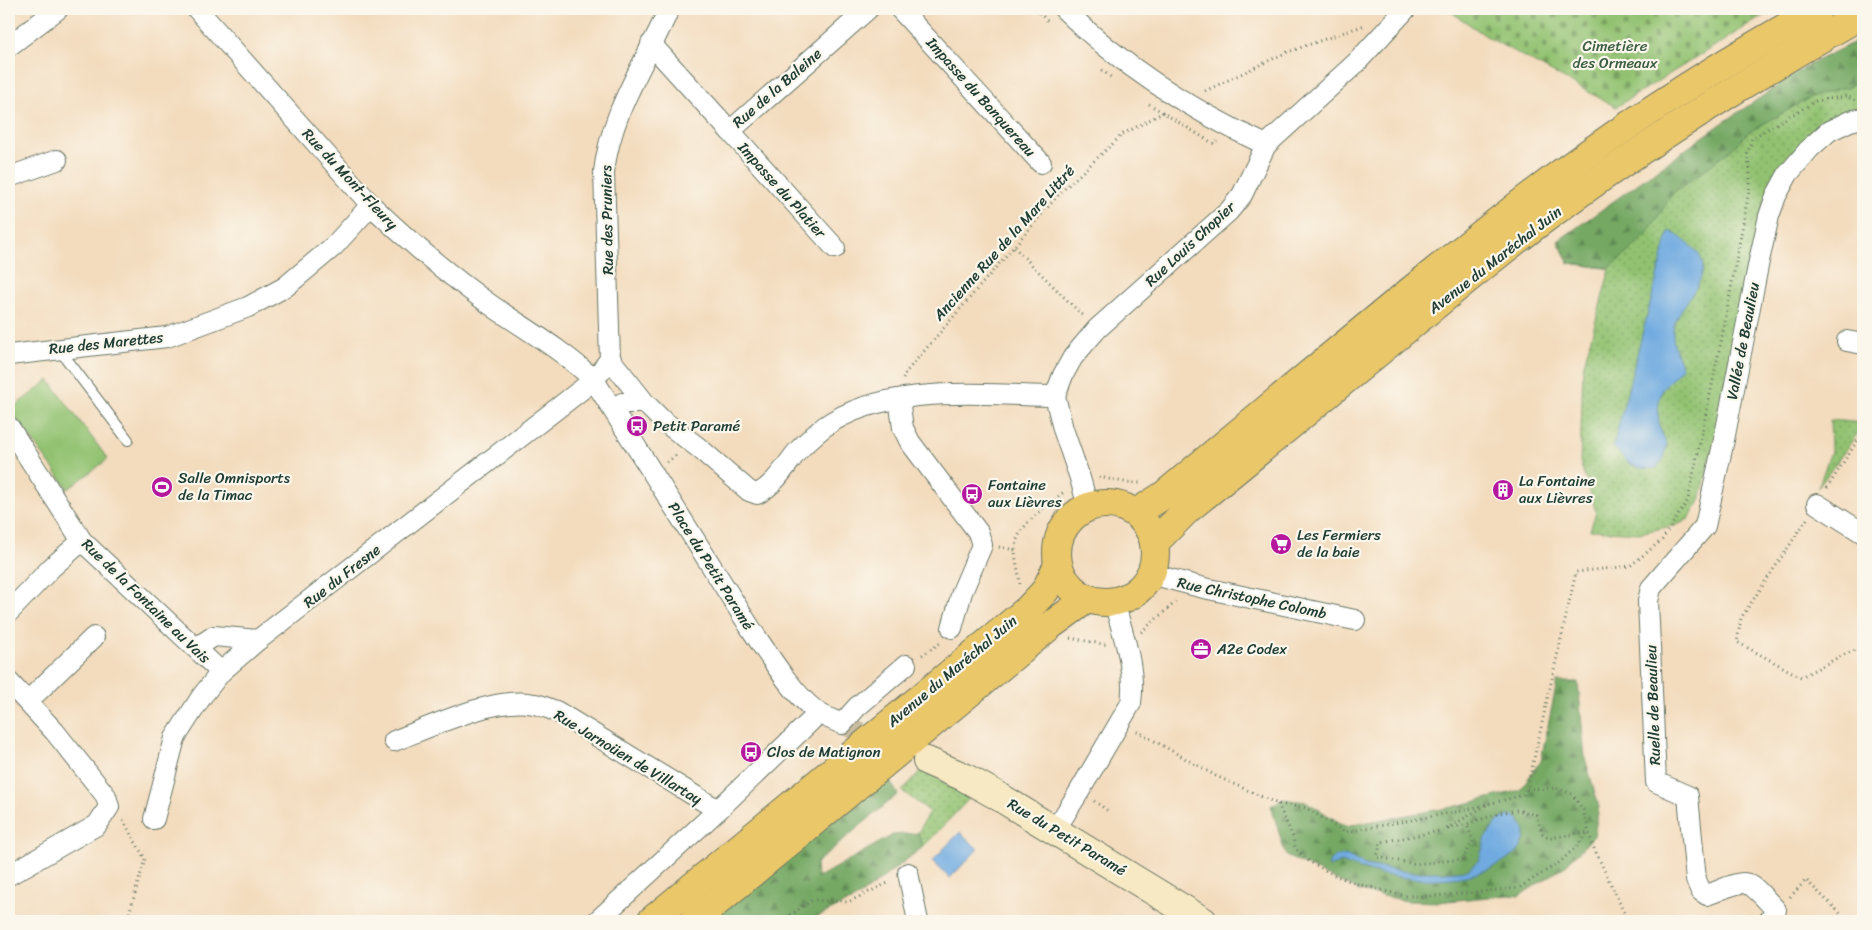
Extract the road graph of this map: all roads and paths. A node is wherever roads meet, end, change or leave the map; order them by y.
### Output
1 (58, 9) edge
2 (197, 9) edge
3 (669, 9) edge
4 (868, 9) edge
5 (900, 9) edge
6 (1064, 9) edge
7 (1818, 9) edge
8 (1402, 14) edge
9 (1863, 14) edge
10 (651, 44) junction
11 (9, 46) edge
12 (1183, 102) junction
13 (1863, 105) edge
14 (1863, 118) edge
15 (730, 131) junction
16 (1266, 145) junction
17 (57, 160) dead end
18 (1041, 163) dead end
19 (9, 177) edge
20 (371, 205) junction
21 (1014, 247) junction
22 (835, 248) dead end
23 (1097, 329) junction
24 (59, 348) junction
25 (9, 355) edge
26 (610, 358) junction
27 (594, 380) junction
28 (1055, 396) junction
29 (899, 399) junction
30 (645, 402) junction
31 (614, 410) junction
32 (9, 427) edge
33 (1863, 432) edge
34 (128, 440) dead end
35 (696, 446) junction
36 (653, 473) junction
37 (1080, 478) junction
38 (1164, 495) junction
39 (1817, 504) junction
40 (1088, 507) junction
41 (1136, 514) junction
42 (1863, 533) edge
43 (82, 541) junction
44 (1154, 542) junction
45 (1058, 565) junction
46 (1151, 574) junction
47 (1190, 586) junction
48 (1651, 588) joint
49 (1100, 600) junction
50 (1028, 609) junction
51 (9, 612) edge
52 (1355, 620) dead end
53 (1051, 624) junction
54 (952, 628) joint
55 (94, 637) dead end
56 (258, 640) junction
57 (1125, 642) junction
58 (1863, 647) edge
59 (196, 648) junction
60 (906, 665) joint
61 (221, 672) junction
62 (9, 682) edge
63 (28, 702) junction
64 (819, 713) junction
65 (1121, 722) junction
66 (394, 741) dead end
67 (926, 761) dead end
68 (1527, 789) junction
69 (1492, 802) junction
70 (1278, 804) junction
71 (109, 808) junction
72 (718, 810) junction
73 (154, 819) dead end
74 (1467, 824) junction
75 (1055, 830) junction
76 (1445, 830) junction
77 (1587, 832) junction
78 (908, 873) joint
79 (9, 875) edge
80 (1773, 916) edge
81 (127, 921) edge
82 (597, 921) edge
83 (651, 921) edge
84 (694, 921) edge
85 (782, 921) edge
86 (918, 921) edge
87 (1203, 921) edge
88 (1628, 921) edge
89 (1848, 921) edge

1 - 11 street
2 - 20 street, Rue du Mont-Fleury
3 - 10 street, Rue des Pruniers
4 - 15 street, Rue de la Baleine
5 - 18 street, Impasse du Banquereau
6 - 12 street
7 - 38 main road, Avenue du Maréchal Juin
8 - 12 path, Ancienne Rue de la Mare Littré
8 - 16 street, Rue Louis Chopier
9 - 44 main road, Avenue du Maréchal Juin
10 - 15 street, Rue de la Baleine
10 - 26 street, Rue des Pruniers
12 - 16 street
12 - 21 path, Ancienne Rue de la Mare Littré
13 - 68 path
14 - 48 street, Vallée de Beaulieu
15 - 22 street, Impasse du Platier
16 - 23 street, Rue Louis Chopier
17 - 19 street
20 - 24 street, Rue des Marettes
20 - 27 street, Rue du Mont-Fleury
21 - 23 path
21 - 29 path, Ancienne Rue de la Mare Littré
23 - 28 street, Rue Louis Chopier
24 - 25 street, Rue des Marettes
24 - 34 lane
26 - 27 street
26 - 30 street
27 - 31 street, Place du Petit Paramé
27 - 56 street, Rue du Fresne
28 - 29 street
28 - 37 street
29 - 35 street
29 - 54 street
30 - 31 street
30 - 35 street
31 - 36 street, Place du Petit Paramé
32 - 43 street, Rue de la Fontaine au Vais
33 - 39 path
35 - 36 path
36 - 64 street, Place du Petit Paramé
37 - 38 path
37 - 40 street
37 - 50 path
38 - 41 main road, Avenue du Maréchal Juin
39 - 42 street
39 - 58 path
40 - 41 main road
40 - 45 main road
41 - 44 main road
43 - 51 street
43 - 59 street, Rue de la Fontaine au Vais
44 - 46 main road
45 - 49 main road
45 - 50 main road, Avenue du Maréchal Juin
46 - 47 street, Rue Christophe Colomb
46 - 49 main road
47 - 52 street, Rue Christophe Colomb
47 - 57 path
48 - 80 street, Ruelle de Beaulieu
49 - 53 main road, Avenue du Maréchal Juin
49 - 57 street
50 - 83 main road, Avenue du Maréchal Juin
53 - 57 path
53 - 84 main road, Avenue du Maréchal Juin
54 - 60 path
55 - 63 street
56 - 59 street
56 - 61 street, Rue du Fresne
57 - 65 street
59 - 61 street, Rue de la Fontaine au Vais
60 - 64 street
61 - 73 street, Rue du Fresne
62 - 63 street
63 - 71 street
64 - 72 street
65 - 70 path
65 - 75 street
66 - 72 street, Rue Jarnoüen de Villartay
67 - 75 street, Rue du Petit Paramé
68 - 69 path
68 - 77 path
69 - 70 path
69 - 76 path
70 - 77 path
71 - 79 street
71 - 81 path
72 - 82 street
74 - 76 path
74 - 76 path
74 - 77 path
75 - 87 street, Rue du Petit Paramé
77 - 88 path
78 - 85 path
78 - 86 street
80 - 89 path

